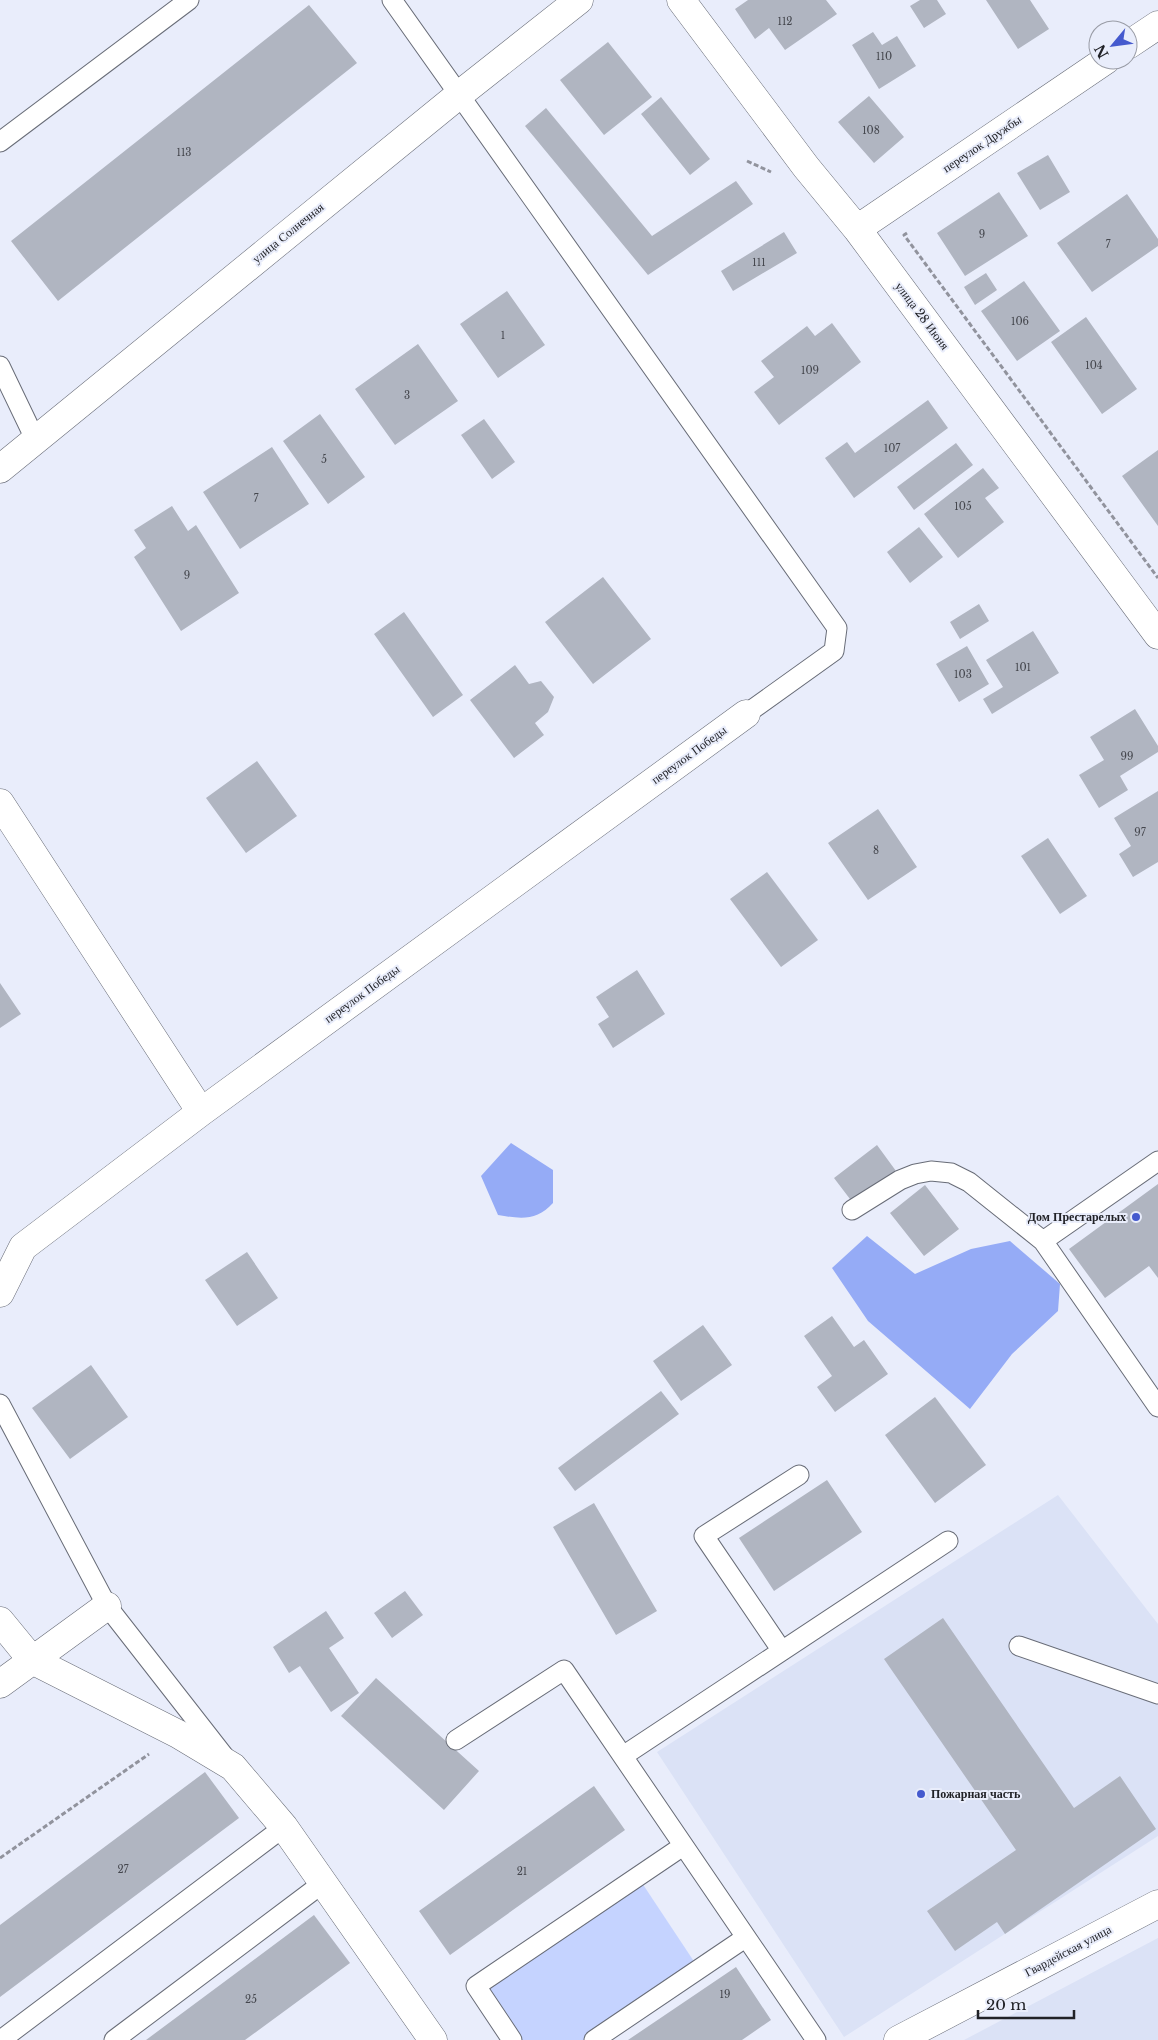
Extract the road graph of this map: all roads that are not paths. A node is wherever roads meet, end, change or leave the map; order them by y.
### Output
1 (189, 0) edge
2 (392, 0) edge
3 (579, 0) edge
4 (682, 0) edge
5 (1158, 25) edge
6 (1138, 38) edge
7 (1091, 70) edge
8 (460, 94) junction
9 (0, 142) edge
10 (857, 229) junction
11 (0, 366) edge
12 (35, 440) junction
13 (0, 469) edge
14 (1158, 635) edge
15 (746, 714) joint
16 (0, 802) edge
17 (201, 1112) junction
18 (1158, 1161) edge
19 (852, 1210) dead end
20 (1043, 1242) junction
21 (0, 1293) edge
22 (0, 1404) edge
23 (1158, 1407) edge
24 (799, 1475) dead end
25 (948, 1541) dead end
26 (107, 1606) junction
27 (0, 1621) edge
28 (1019, 1646) dead end
29 (782, 1651) junction
30 (32, 1660) junction
31 (0, 1684) edge
32 (1158, 1694) edge
33 (456, 1740) dead end
34 (623, 1756) junction
35 (233, 1767) junction
36 (284, 1827) junction
37 (683, 1846) junction
38 (323, 1883) junction
39 (1158, 1904) edge
40 (746, 1938) junction
41 (424, 2037) edge
42 (1, 2040) edge
43 (114, 2040) edge
44 (512, 2040) edge
45 (594, 2040) edge
46 (816, 2040) edge
47 (898, 2040) edge

1 - 9 lane
2 - 8 lane
3 - 8 street, улица Солнечная
4 - 10 street, улица 28 Июня
5 - 6 street
7 - 10 street, переулок Дружбы
8 - 12 street, улица Солнечная
8 - 15 lane
10 - 14 street, улица 28 Июня
11 - 12 lane
12 - 13 street, улица Солнечная
15 - 17 street, переулок Победы
16 - 17 street
17 - 21 street, переулок Победы
18 - 20 lane
19 - 20 lane
20 - 23 lane
22 - 26 lane
24 - 29 lane
25 - 29 lane
26 - 30 street
26 - 35 lane
27 - 30 street
28 - 32 lane
29 - 34 lane
30 - 31 street
30 - 35 street
33 - 34 lane
34 - 37 lane
35 - 36 street
36 - 38 street
36 - 42 lane
37 - 40 lane
37 - 44 lane
38 - 41 street
38 - 43 lane
39 - 47 street, Гвардейская улица
40 - 45 lane
40 - 46 lane

